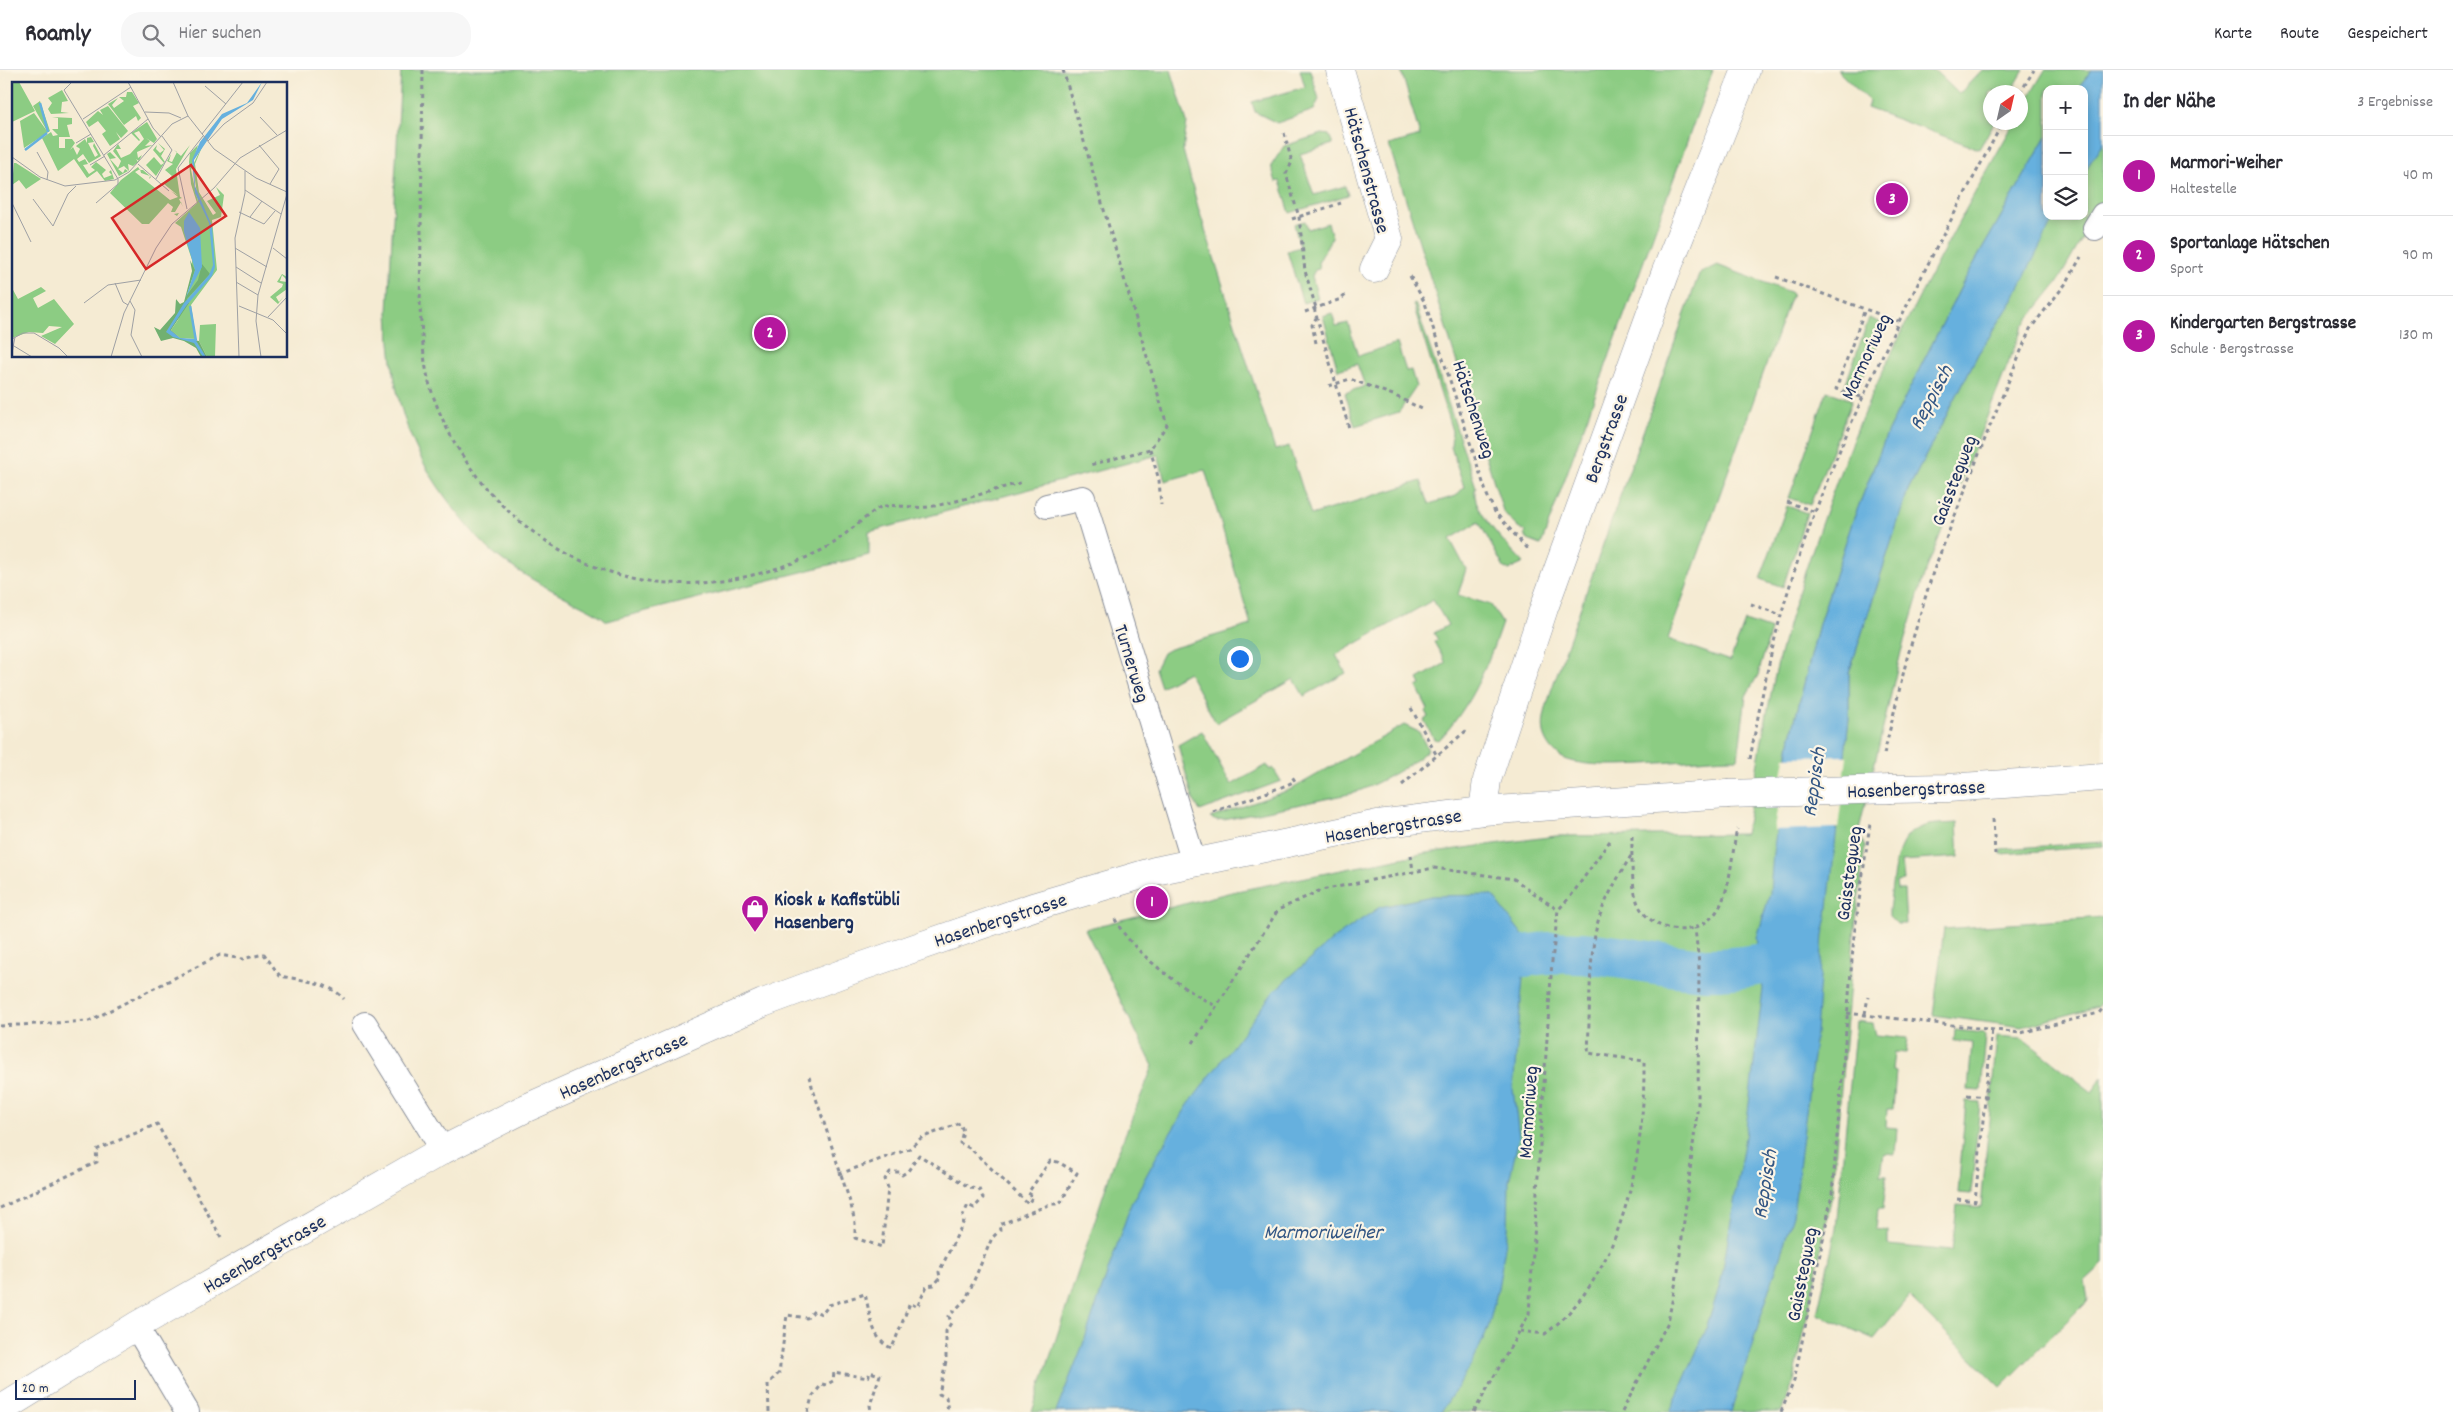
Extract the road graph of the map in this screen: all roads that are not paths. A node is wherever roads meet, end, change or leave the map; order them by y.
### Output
1 (1340, 70) edge
2 (1746, 70) edge
3 (1374, 269) road end
4 (1047, 506) dead end
5 (2103, 777) edge
6 (1483, 811) junction
7 (1194, 863) junction
8 (366, 1024) road end
9 (443, 1150) junction
10 (136, 1326) junction
11 (0, 1410) edge
12 (187, 1412) edge

1 - 3 street, Hätschenstrasse
2 - 6 street, Bergstrasse
4 - 7 lane, Turnerweg
5 - 6 street, Hasenbergstrasse, bridge
6 - 7 street, Hasenbergstrasse
7 - 9 street, Hasenbergstrasse
8 - 9 lane
9 - 10 street, Hasenbergstrasse
10 - 11 street, Hasenbergstrasse
10 - 12 lane

